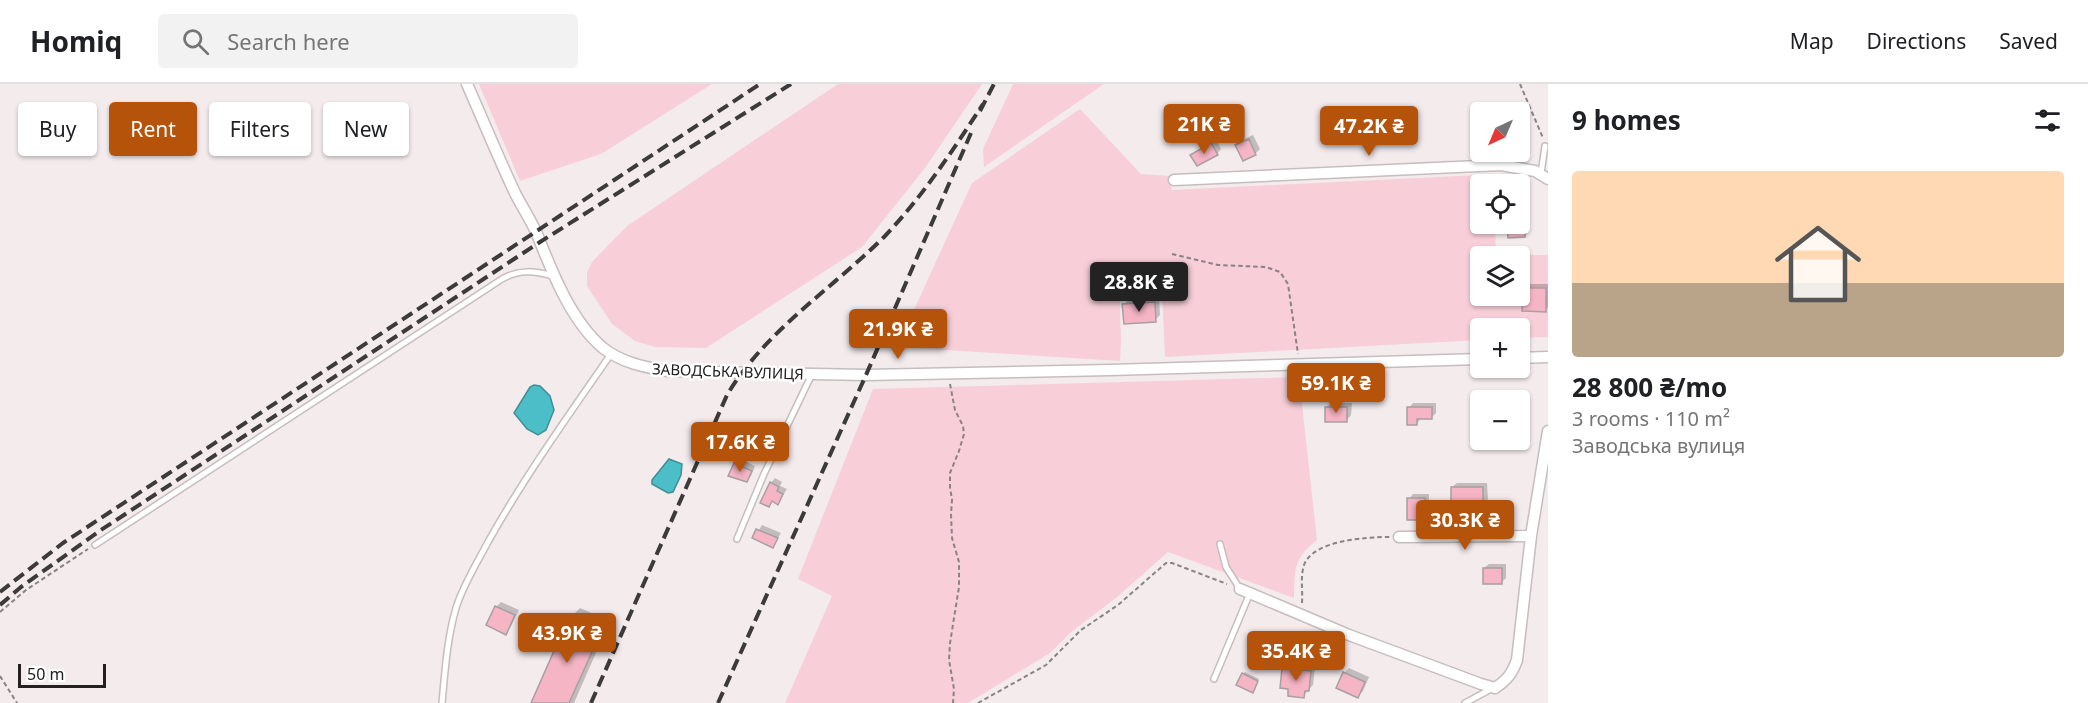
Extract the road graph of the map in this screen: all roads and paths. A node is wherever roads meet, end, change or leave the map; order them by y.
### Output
1 (466, 84) edge
2 (1520, 84) edge
3 (1545, 146) joint
4 (1545, 176) edge
5 (1174, 180) dead end
6 (1172, 254) dead end
7 (553, 276) junction
8 (611, 354) junction
9 (1548, 357) edge
10 (1530, 358) edge
11 (1470, 359) edge
12 (1299, 364) junction
13 (949, 373) junction
14 (812, 374) junction
15 (1548, 431) edge
16 (1531, 536) junction
17 (1398, 537) joint
18 (737, 539) dead end
19 (1220, 544) dead end
20 (94, 545) joint
21 (1245, 591) junction
22 (0, 612) edge
23 (1301, 615) junction
24 (0, 676) edge
25 (1214, 679) dead end
26 (1495, 688) junction
27 (17, 703) edge
28 (441, 703) edge
29 (953, 703) edge
30 (978, 703) edge
31 (1465, 703) edge

1 - 7 street, ЗАВОДСЬКА ВУЛИЦЯ
2 - 3 path
3 - 4 lane
4 - 5 street
6 - 12 path
7 - 8 street, ЗАВОДСЬКА ВУЛИЦЯ
7 - 20 lane
8 - 14 street, ЗАВОДСЬКА ВУЛИЦЯ
8 - 28 lane
9 - 10 street
11 - 12 street, ЗАВОДСЬКА ВУЛИЦЯ
12 - 13 street, ЗАВОДСЬКА ВУЛИЦЯ
13 - 14 street, ЗАВОДСЬКА ВУЛИЦЯ
13 - 29 path
14 - 18 lane
15 - 16 street
16 - 17 street
16 - 26 street
17 - 23 path
19 - 21 lane
20 - 22 path
21 - 23 street
21 - 25 lane
21 - 30 path
23 - 26 street
24 - 27 path
26 - 31 lane

